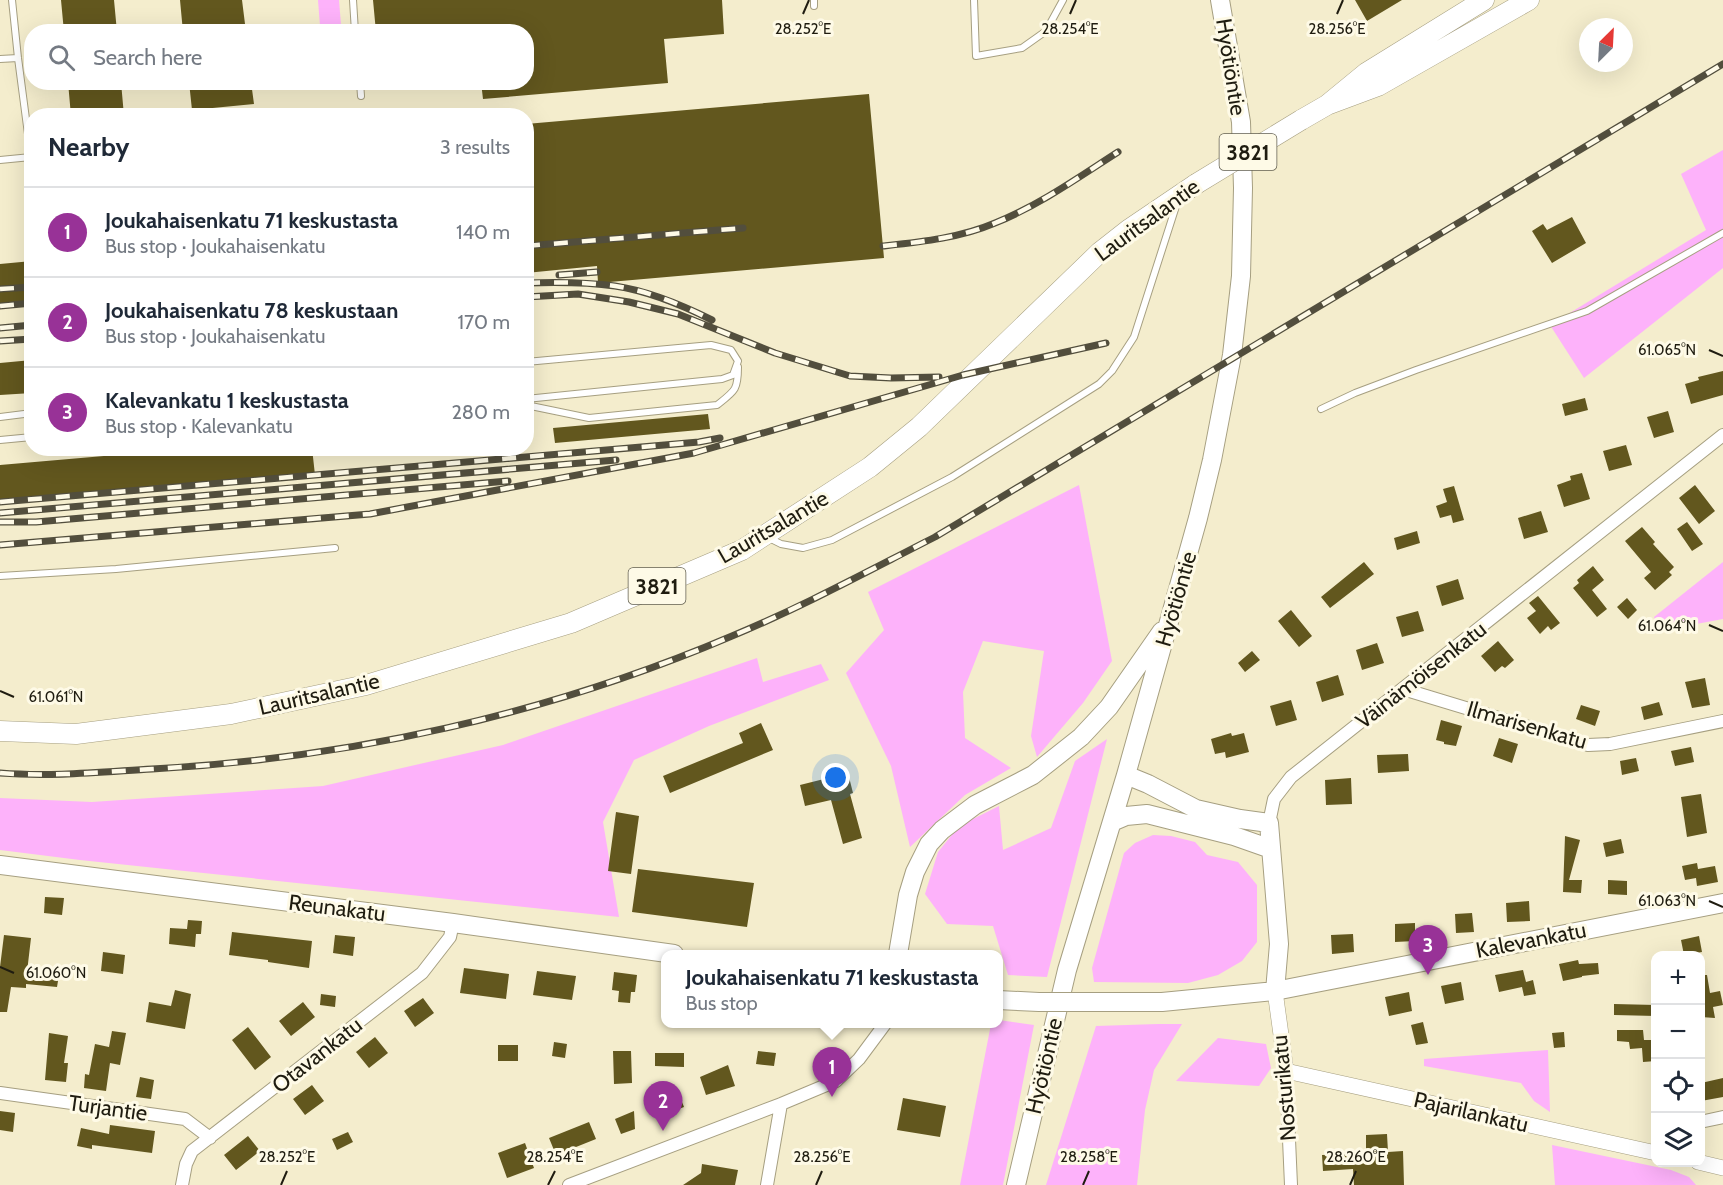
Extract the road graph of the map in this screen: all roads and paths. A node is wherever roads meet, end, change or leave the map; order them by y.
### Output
1 (12, 0) edge
2 (353, 0) edge
3 (974, 0) edge
4 (1063, 0) edge
5 (1220, 0) edge
6 (1484, 0) edge
7 (1529, 0) edge
8 (354, 24) edge
9 (18, 58) junction
10 (0, 59) edge
11 (361, 90) edge
12 (361, 96) dead end
13 (1327, 105) junction
14 (25, 108) edge
15 (24, 158) edge
16 (0, 160) edge
17 (1188, 188) junction
18 (1723, 233) edge
19 (534, 361) edge
20 (738, 361) junction
21 (534, 398) edge
22 (534, 407) edge
23 (1321, 409) dead end
24 (24, 414) edge
25 (0, 417) edge
26 (1723, 435) edge
27 (24, 438) edge
28 (0, 440) edge
29 (765, 536) junction
30 (335, 548) dead end
31 (0, 576) edge
32 (1171, 618) junction
33 (1403, 689) junction
34 (1723, 722) edge
35 (0, 731) edge
36 (1126, 775) junction
37 (1112, 822) junction
38 (1269, 823) junction
39 (1271, 849) junction
40 (0, 865) edge
41 (1723, 903) edge
42 (453, 923) junction
43 (899, 950) edge
44 (661, 952) edge
45 (1275, 991) junction
46 (1003, 1000) edge
47 (882, 1028) edge
48 (1287, 1071) junction
49 (0, 1093) edge
50 (781, 1104) junction
51 (1723, 1117) edge
52 (1705, 1121) edge
53 (210, 1138) junction
54 (1651, 1148) edge
55 (1705, 1164) edge
56 (1723, 1168) edge
57 (596, 1180) edge
58 (182, 1185) edge
59 (569, 1185) edge
60 (767, 1185) edge
61 (1016, 1185) edge
62 (1291, 1185) edge

1 - 9 lane
2 - 8 lane
3 - 4 lane
5 - 32 main road, Hyötiöntie
6 - 13 main road, Lauritsalantie
7 - 13 main road, Lauritsalantie / 3821
9 - 10 lane
9 - 14 lane
11 - 12 lane
13 - 17 main road, Lauritsalantie / 3821, bridge
15 - 16 lane
17 - 29 main road, Lauritsalantie / 3821
17 - 29 lane
18 - 23 lane
19 - 20 lane
20 - 21 lane
20 - 22 lane
24 - 25 lane
26 - 33 street, Väinämöisenkatu
27 - 28 lane
29 - 35 main road, Lauritsalantie / 3821
30 - 31 lane
32 - 36 main road, Hyötiöntie
32 - 43 main road
33 - 34 street, Ilmarisenkatu
33 - 38 street, Väinämöisenkatu
36 - 37 main road, Hyötiöntie
36 - 38 main road
37 - 39 main road
37 - 61 main road, Hyötiöntie
38 - 39 main road, Väinämöisenkatu
39 - 45 main road, Väinämöisenkatu
40 - 42 main road, Reunakatu
41 - 45 main road, Kalevankatu
42 - 44 main road, Reunakatu
42 - 53 street, Otavankatu
45 - 46 main road, Kalevankatu, bridge
45 - 48 street, Nosturikatu
47 - 50 street
48 - 54 street, Pajarilankatu
48 - 62 street, Nosturikatu
49 - 53 street, Turjantie
50 - 57 street
50 - 60 street
51 - 52 street
53 - 58 street, Otavankatu
55 - 56 street
57 - 59 street

